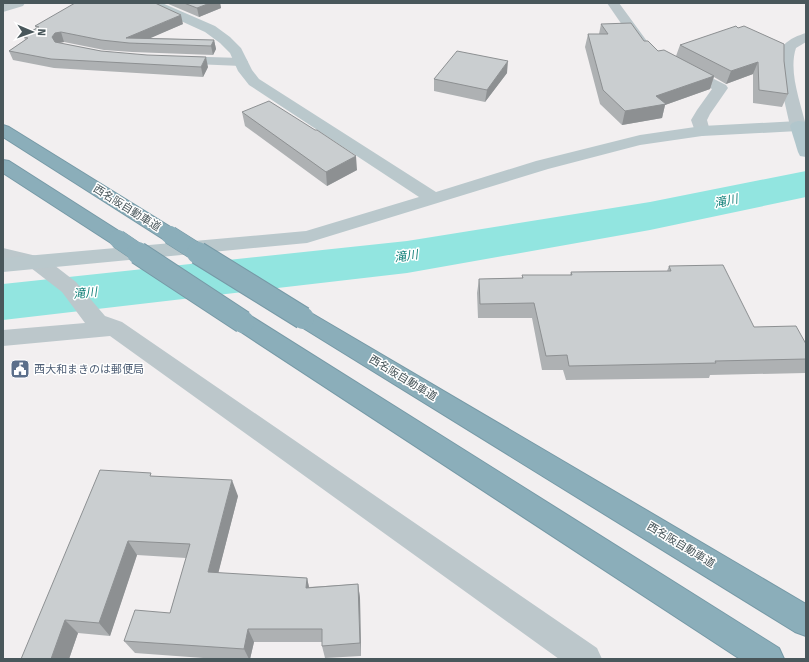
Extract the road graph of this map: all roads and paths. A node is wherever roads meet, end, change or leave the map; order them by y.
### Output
1 (19, 3) edge
2 (152, 3) edge
3 (613, 3) edge
4 (3, 8) edge
5 (806, 37) edge
6 (656, 56) edge
7 (163, 59) edge
8 (241, 62) junction
9 (674, 63) edge
10 (802, 127) edge
11 (3, 130) edge
12 (702, 131) junction
13 (806, 152) edge
14 (3, 165) edge
15 (433, 198) junction
16 (3, 254) edge
17 (38, 263) junction
18 (3, 265) edge
19 (105, 325) junction
20 (3, 338) edge
21 (806, 621) edge
22 (586, 659) edge
23 (768, 659) edge

1 - 4 street
2 - 8 street
3 - 6 street
5 - 10 street
7 - 8 street
8 - 15 street
9 - 12 street
10 - 12 street
10 - 13 main road
11 - 21 highway, 西名阪自動車道, bridge
12 - 15 street
14 - 23 highway, bridge
15 - 17 street
16 - 17 street
17 - 18 street
17 - 19 street
19 - 20 street
19 - 22 street

